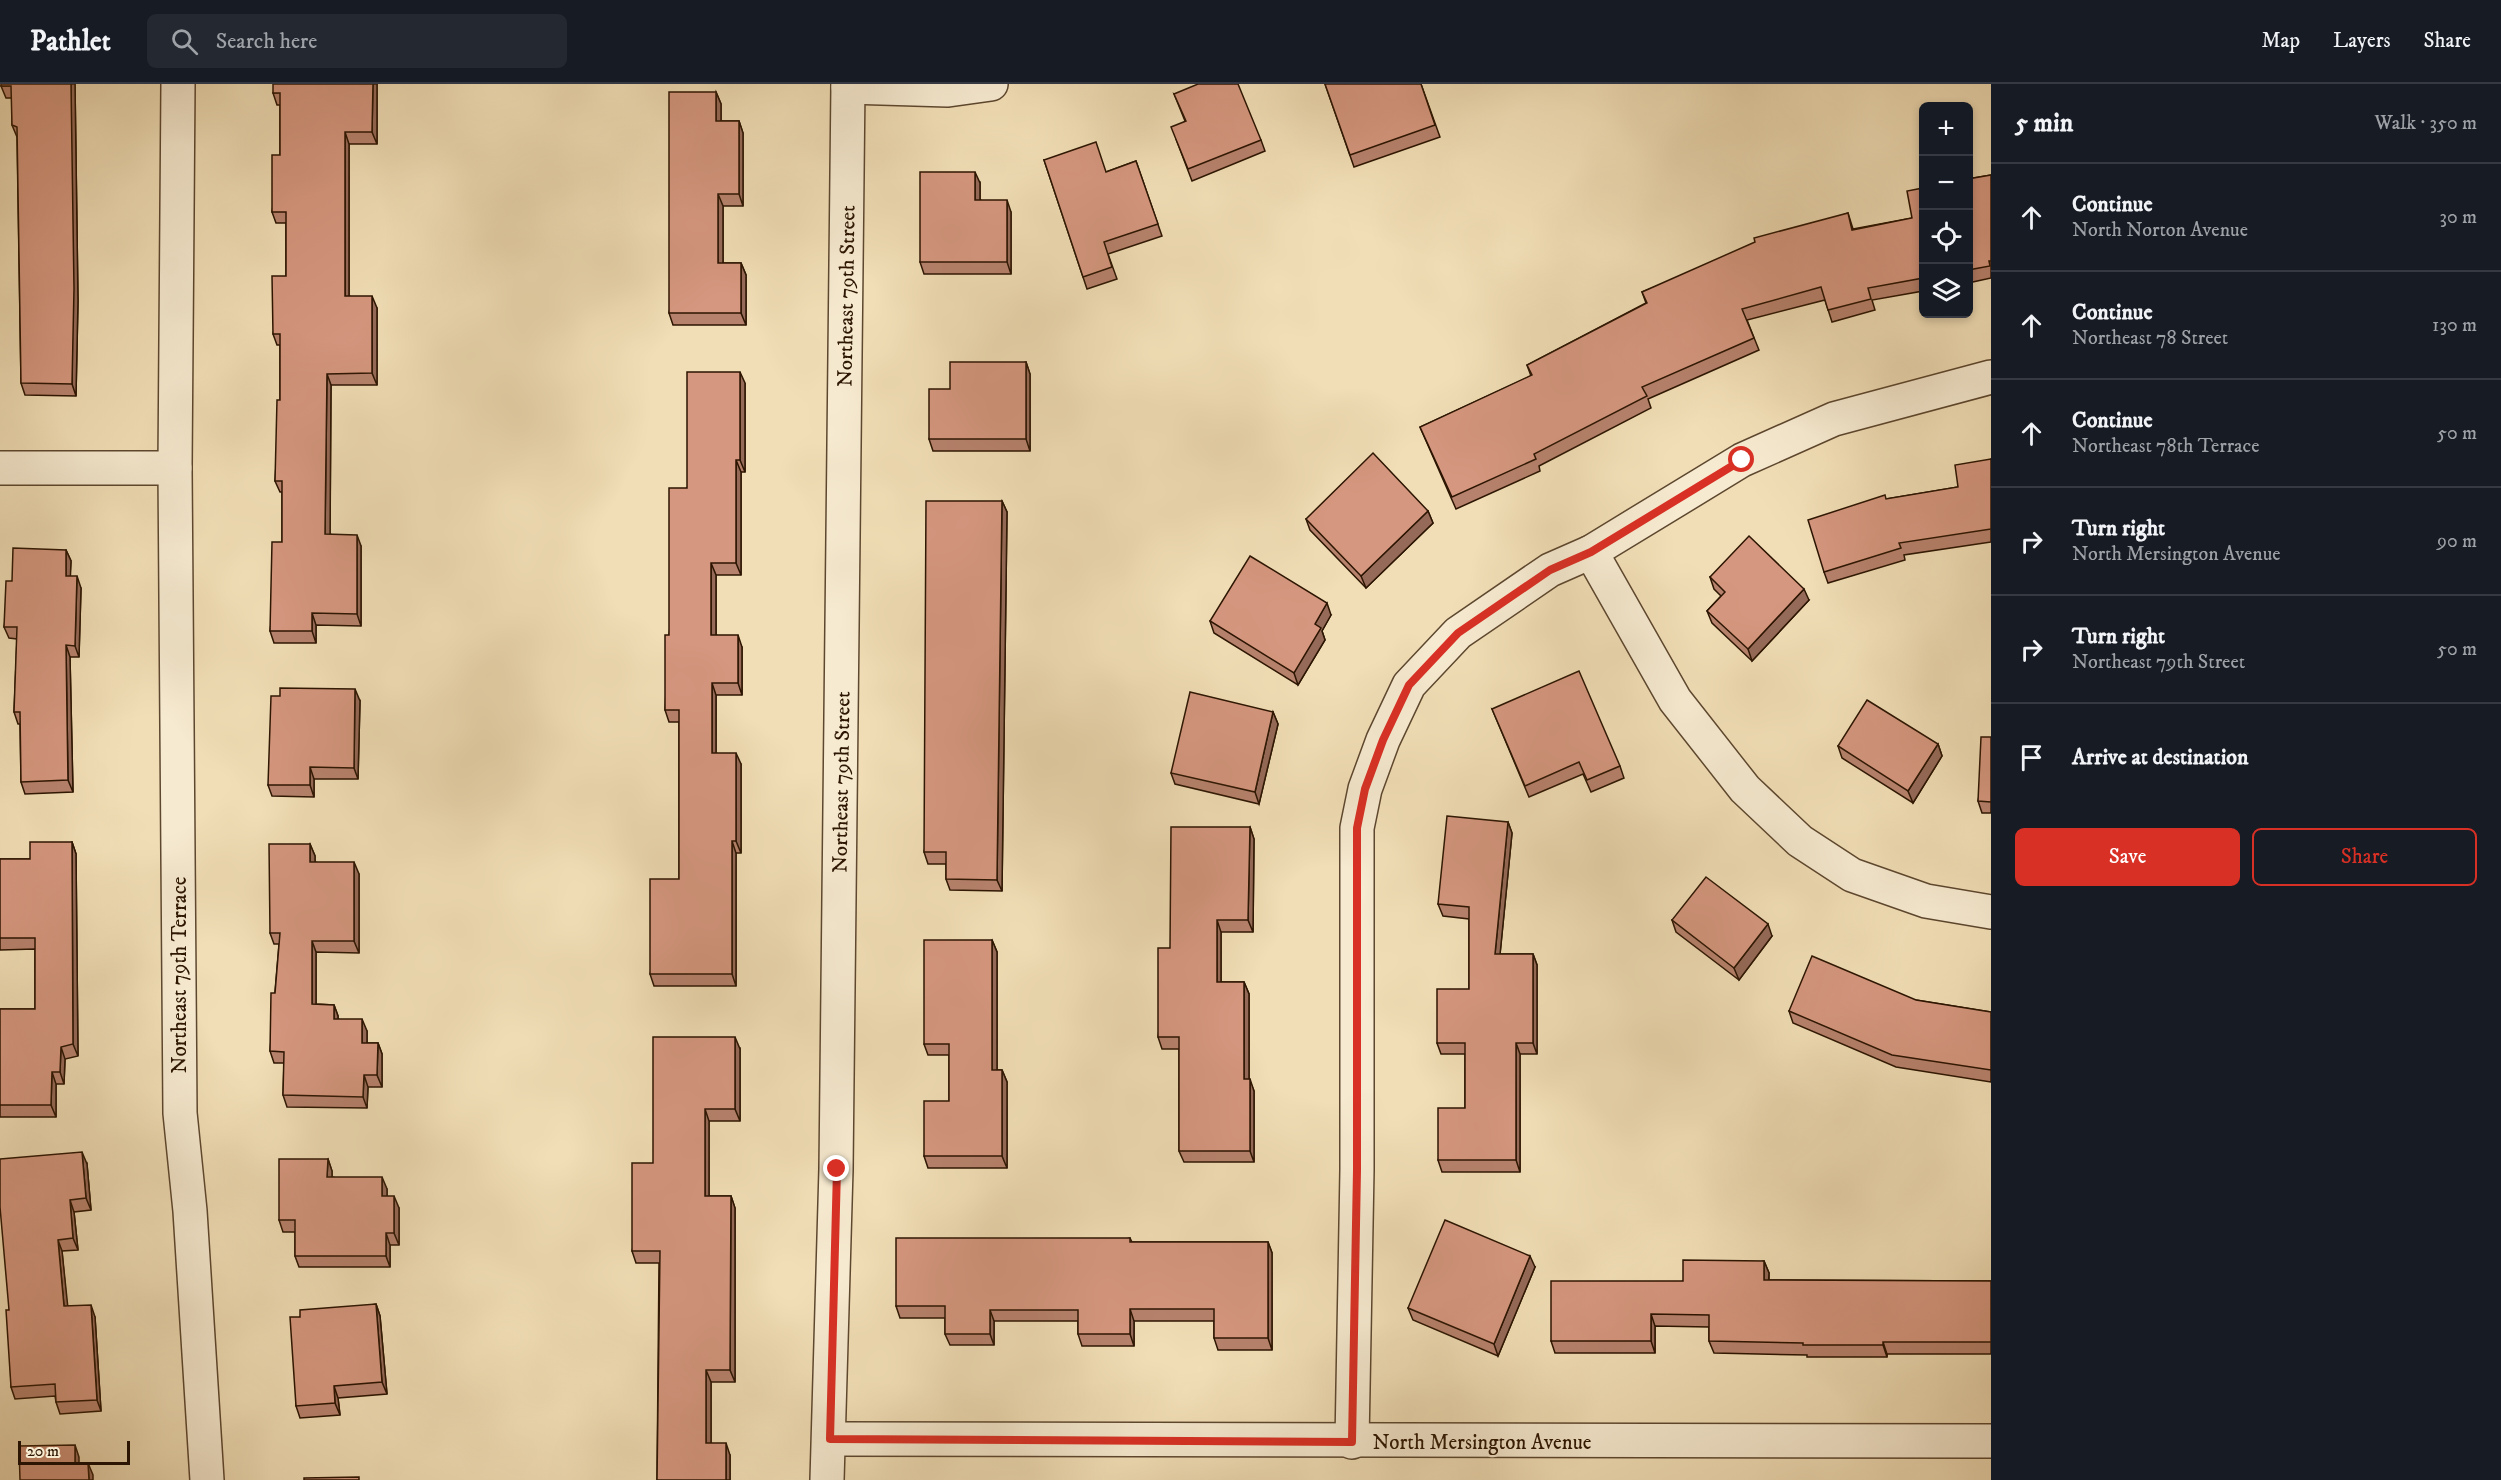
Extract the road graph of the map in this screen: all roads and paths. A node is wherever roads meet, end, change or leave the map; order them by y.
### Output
1 (178, 84) edge
2 (991, 84) edge
3 (848, 86) edge
4 (1991, 377) edge
5 (0, 468) edge
6 (175, 468) junction
7 (1591, 552) junction
8 (1991, 912) edge
9 (830, 1439) junction
10 (1991, 1441) edge
11 (1352, 1442) junction
12 (207, 1480) edge
13 (827, 1480) edge

1 - 6 street, Northeast 79th Terrace
2 - 3 street
3 - 9 street, Northeast 79th Street
4 - 7 street
5 - 6 street
6 - 12 street, Northeast 79th Terrace
7 - 8 street
7 - 11 street
9 - 11 street, North Mersington Avenue
9 - 13 street, Northeast 79th Street
10 - 11 street, North Mersington Avenue

